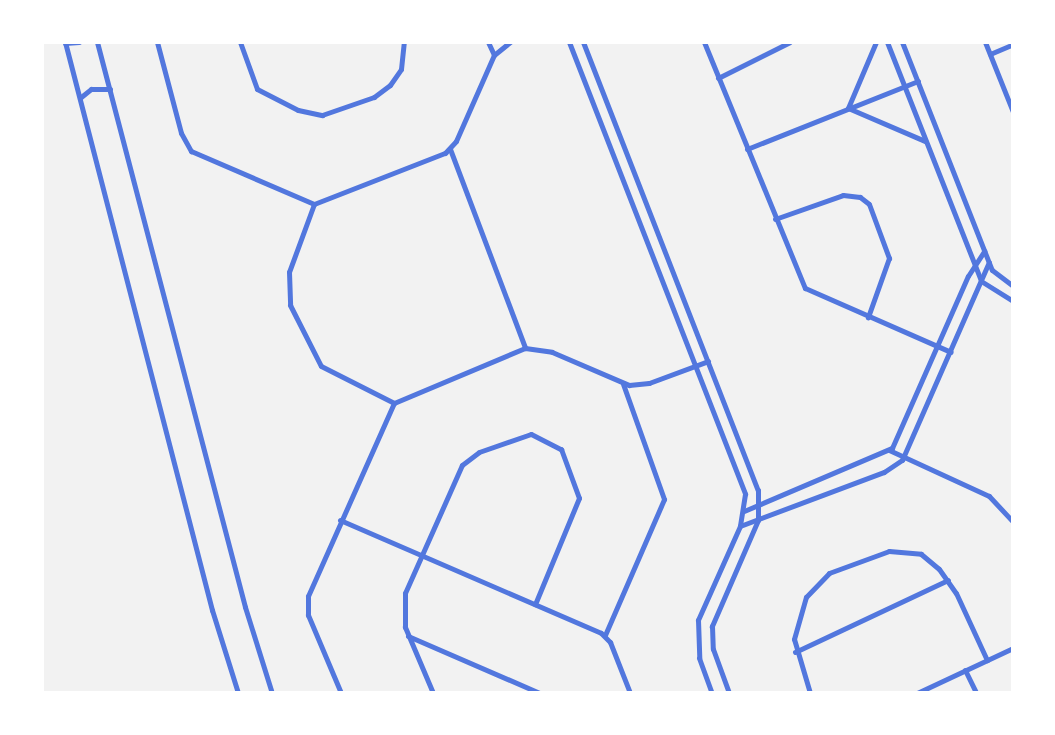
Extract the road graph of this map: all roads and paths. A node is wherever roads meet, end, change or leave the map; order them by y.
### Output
1 (65, 42) edge
2 (79, 42) edge
3 (97, 42) edge
4 (157, 42) edge
5 (240, 42) edge
6 (404, 42) edge
7 (488, 42) edge
8 (510, 42) edge
9 (569, 42) edge
10 (583, 42) edge
11 (704, 42) edge
12 (790, 42) edge
13 (876, 42) edge
14 (887, 42) edge
15 (902, 42) edge
16 (985, 42) edge
17 (1013, 44) edge
18 (990, 54) junction
19 (494, 55) junction
20 (718, 78) junction
21 (918, 81) junction
22 (904, 86) junction
23 (110, 89) junction
24 (81, 97) junction
25 (1010, 98) edge
26 (848, 108) junction
27 (1013, 112) edge
28 (925, 141) junction
29 (450, 149) junction
30 (747, 149) junction
31 (314, 204) junction
32 (775, 219) junction
33 (984, 251) junction
34 (989, 262) junction
35 (974, 266) junction
36 (981, 281) junction
37 (1013, 286) edge
38 (1013, 301) edge
39 (868, 317) junction
40 (938, 347) junction
41 (525, 348) junction
42 (951, 352) junction
43 (708, 361) junction
44 (696, 366) junction
45 (623, 384) junction
46 (394, 402) junction
47 (889, 450) junction
48 (904, 457) junction
49 (760, 505) junction
50 (744, 511) junction
51 (340, 520) junction
52 (758, 520) junction
53 (1013, 522) edge
54 (740, 526) junction
55 (421, 555) junction
56 (948, 580) junction
57 (535, 604) junction
58 (605, 635) junction
59 (408, 636) junction
60 (1013, 648) edge
61 (795, 652) junction
62 (987, 660) junction
63 (965, 670) junction
64 (238, 693) edge
65 (272, 693) edge
66 (341, 693) edge
67 (433, 693) edge
68 (540, 693) edge
69 (630, 693) edge
70 (712, 693) edge
71 (729, 693) edge
72 (810, 693) edge
73 (917, 693) edge
74 (976, 693) edge

1 - 2 street
1 - 24 street
3 - 23 street
4 - 31 street
5 - 6 street
7 - 19 street
8 - 19 street
9 - 44 street
10 - 43 street
11 - 20 street
12 - 20 street
13 - 26 street
14 - 22 street
15 - 21 street
16 - 18 street
17 - 18 street
18 - 25 street
19 - 29 street
20 - 30 street
21 - 22 street
21 - 33 street
22 - 26 street
22 - 28 street
23 - 24 street
23 - 65 street
24 - 64 street
25 - 27 street
26 - 28 street
26 - 30 street
28 - 35 street
29 - 31 street
29 - 41 street
30 - 32 street
31 - 46 street
32 - 39 street
32 - 39 street
33 - 34 street
33 - 35 street
34 - 36 street
34 - 37 street
35 - 36 street
35 - 40 street
36 - 38 street
36 - 42 street
39 - 40 street
40 - 42 street
40 - 47 street
41 - 45 street
41 - 46 street
42 - 48 street
43 - 44 street
43 - 49 street
44 - 45 street
44 - 50 street
45 - 58 street
46 - 51 street
47 - 48 street
47 - 49 street
48 - 52 street
48 - 53 street
49 - 50 street
49 - 52 street
50 - 54 street
51 - 55 street
51 - 66 street
52 - 54 street
52 - 71 street
54 - 70 street
55 - 57 street
55 - 57 street
55 - 59 street
56 - 61 street
56 - 61 street
56 - 62 street
57 - 58 street
58 - 69 street
59 - 67 street
59 - 68 street
60 - 62 street
61 - 72 street
62 - 63 street
63 - 73 street
63 - 74 street

